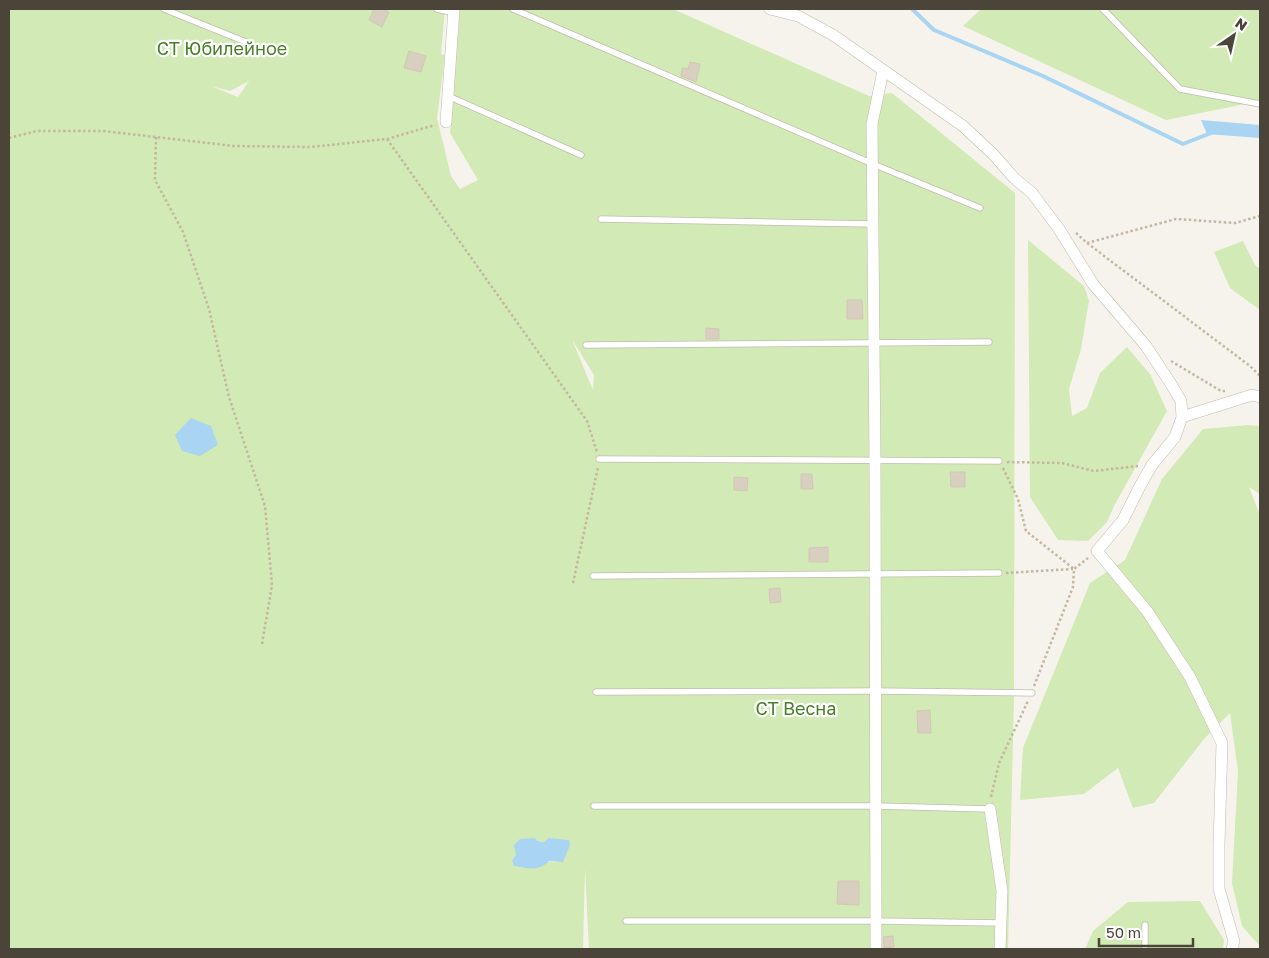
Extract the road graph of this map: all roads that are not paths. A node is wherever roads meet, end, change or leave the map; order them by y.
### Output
1 (164, 9) edge
2 (437, 9) edge
3 (514, 9) edge
4 (770, 9) edge
5 (1103, 9) edge
6 (454, 11) edge
7 (246, 42) dead end
8 (883, 71) junction
9 (448, 96) junction
10 (1260, 104) edge
11 (446, 122) road end
12 (581, 155) dead end
13 (873, 164) junction
14 (980, 208) dead end
15 (601, 219) dead end
16 (873, 224) junction
17 (989, 342) dead end
18 (874, 344) junction
19 (586, 345) dead end
20 (1260, 397) edge
21 (1182, 417) junction
22 (599, 459) road end
23 (876, 460) junction
24 (999, 462) road end
25 (999, 573) road end
26 (875, 575) junction
27 (593, 576) dead end
28 (875, 691) junction
29 (596, 692) dead end
30 (1032, 693) road end
31 (594, 806) dead end
32 (876, 806) junction
33 (990, 810) joint
34 (626, 921) dead end
35 (876, 921) junction
36 (1000, 923) junction
37 (1145, 925) dead end
38 (876, 949) edge
39 (1000, 949) edge
40 (1145, 949) edge
41 (1232, 949) edge

1 - 7 lane
2 - 6 lane
3 - 13 lane
4 - 8 street
5 - 10 lane
6 - 9 street
8 - 13 street
8 - 21 street
9 - 11 street
9 - 12 lane
13 - 14 lane
13 - 16 street
15 - 16 lane
16 - 18 street
17 - 18 lane
18 - 19 lane
18 - 23 street
20 - 21 street
21 - 41 street
22 - 23 lane
23 - 24 lane
23 - 26 street
25 - 26 lane
26 - 27 lane
26 - 28 street
28 - 29 lane
28 - 30 lane
28 - 32 street
31 - 32 lane
32 - 33 lane
32 - 35 street
33 - 36 street
34 - 35 lane
35 - 36 lane
35 - 38 street
36 - 39 street
37 - 40 lane

